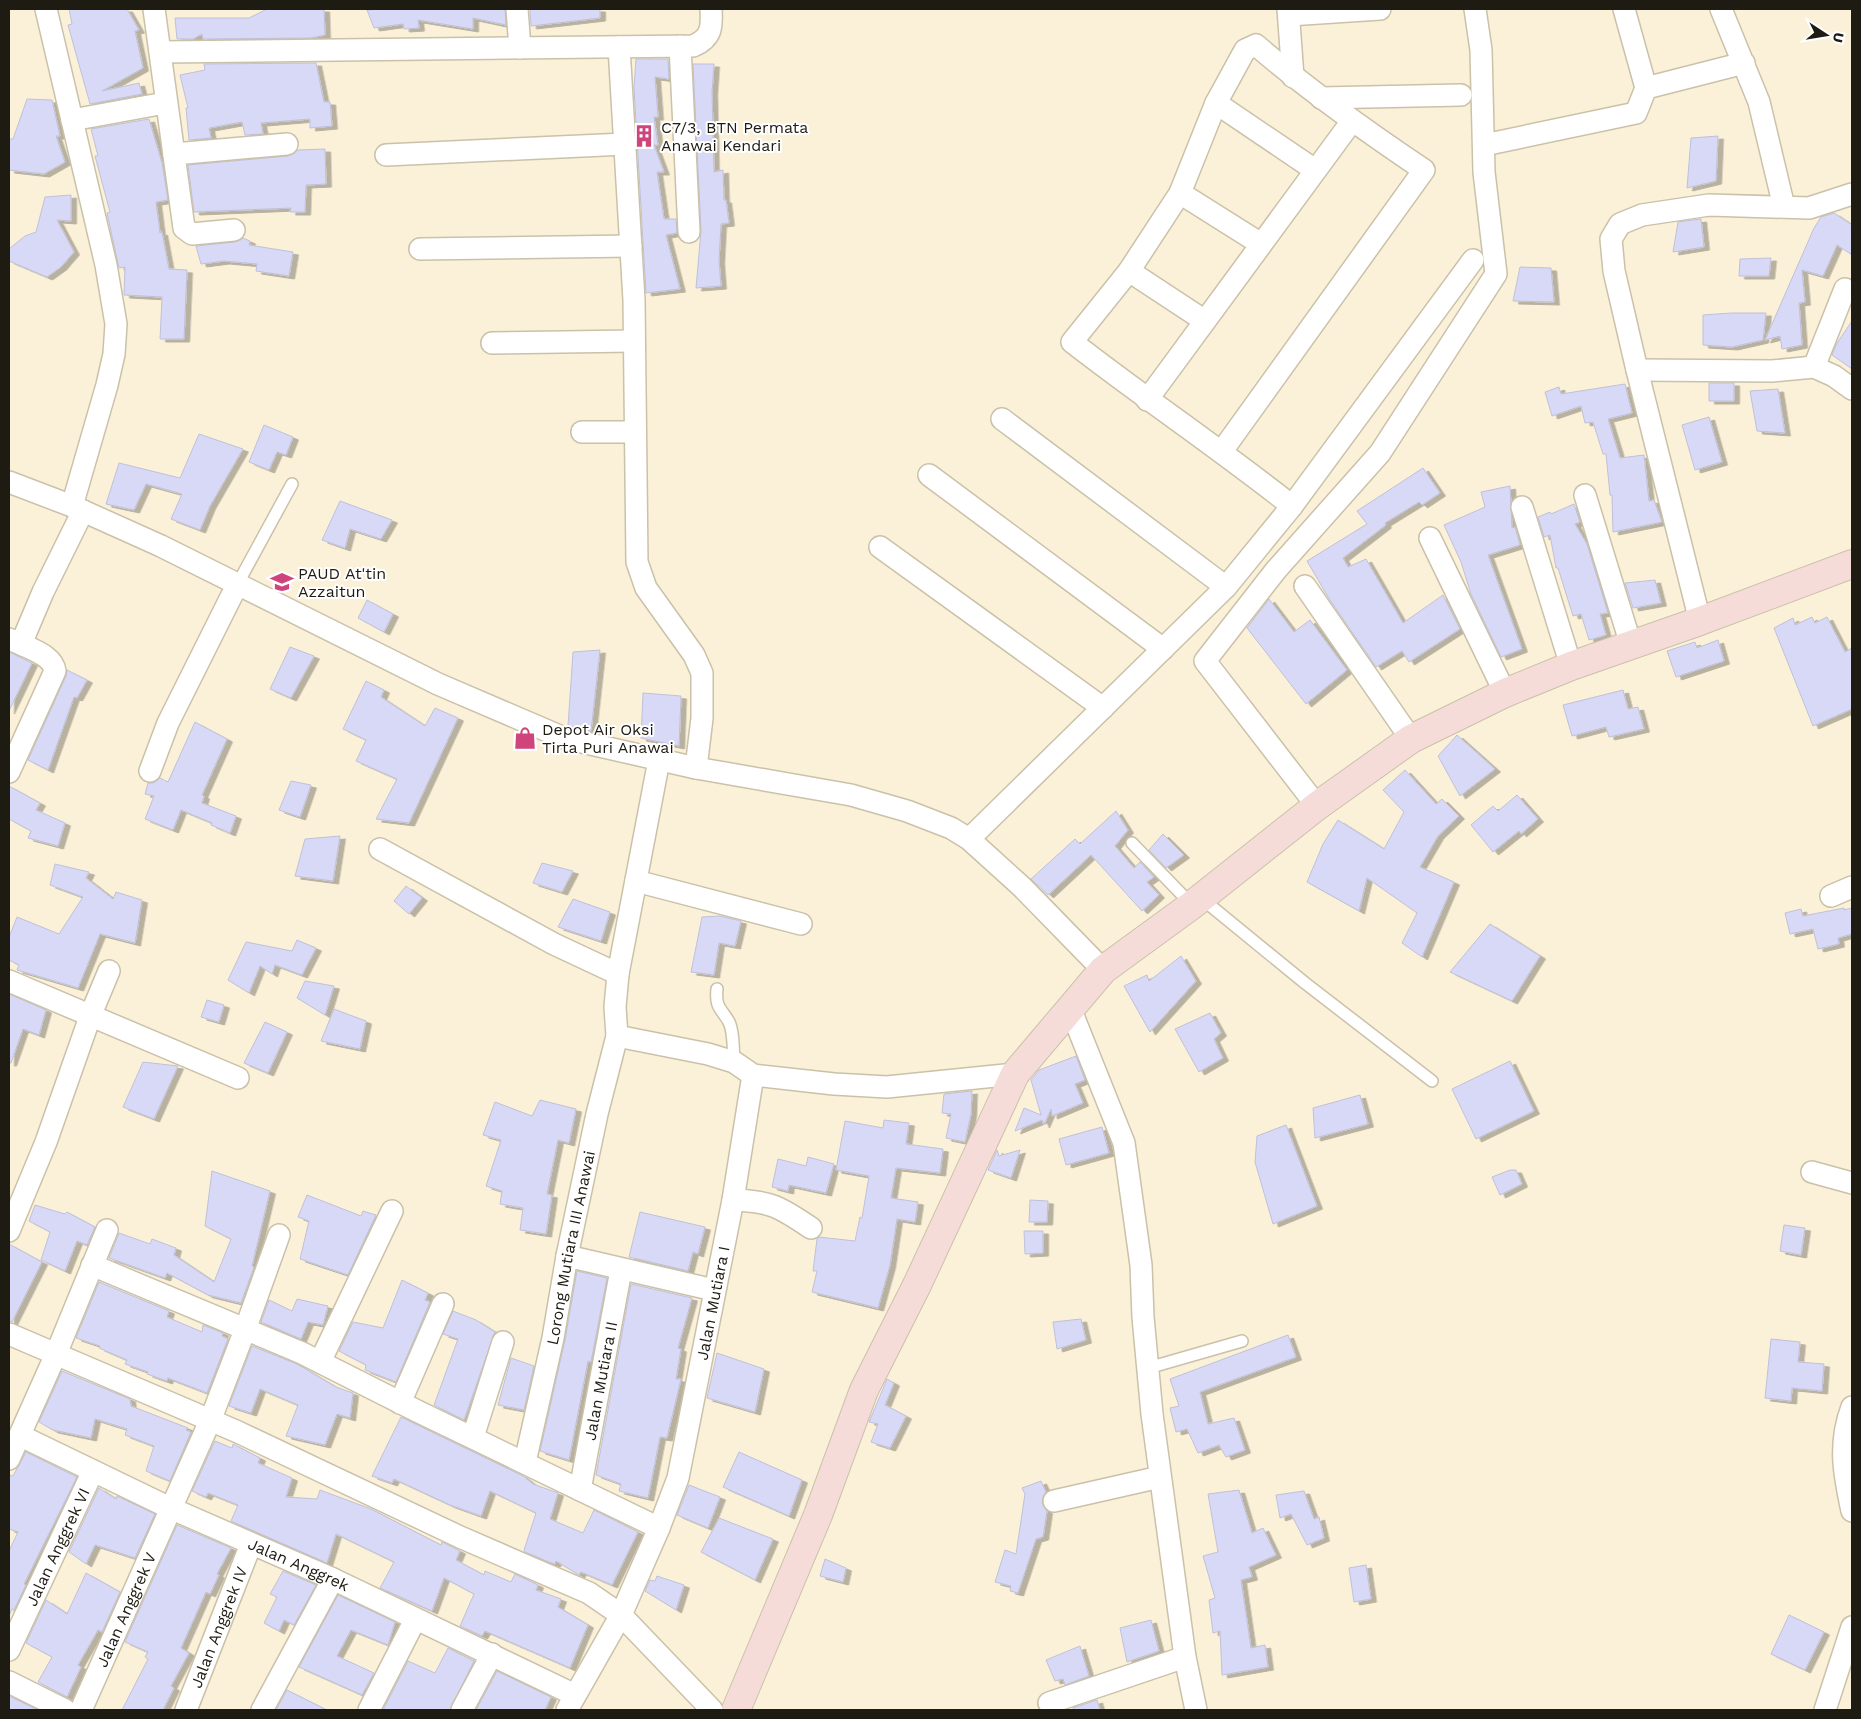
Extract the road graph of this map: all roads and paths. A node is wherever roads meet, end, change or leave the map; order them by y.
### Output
1 (46, 9) edge
2 (154, 9) edge
3 (516, 9) edge
4 (711, 9) edge
5 (1380, 9) edge
6 (1475, 9) edge
7 (1624, 9) edge
8 (1721, 9) edge
9 (1288, 12) edge
10 (680, 46) junction
11 (619, 47) junction
12 (520, 48) junction
13 (161, 52) junction
14 (1744, 63) junction
15 (1293, 77) junction
16 (1646, 88) junction
17 (1461, 94) dead end
18 (1321, 98) junction
19 (165, 103) junction
20 (1216, 103) junction
21 (72, 120) junction
22 (1352, 121) junction
23 (287, 144) dead end
24 (625, 144) junction
25 (1484, 145) junction
26 (174, 154) junction
27 (386, 155) dead end
28 (1315, 170) junction
29 (1180, 193) junction
30 (1852, 194) edge
31 (1784, 207) junction
32 (234, 230) dead end
33 (690, 232) dead end
34 (1261, 244) junction
35 (631, 246) junction
36 (420, 249) dead end
37 (1473, 260) dead end
38 (1129, 271) junction
39 (1845, 290) dead end
40 (1205, 321) junction
41 (634, 341) junction
42 (492, 343) dead end
43 (1814, 367) junction
44 (1637, 370) junction
45 (1852, 389) edge
46 (1147, 400) junction
47 (1002, 418) dead end
48 (582, 432) dead end
49 (635, 432) junction
50 (1222, 451) junction
51 (929, 475) dead end
52 (9, 482) edge
53 (292, 484) dead end
54 (1585, 495) dead end
55 (1292, 506) junction
56 (1522, 507) dead end
57 (77, 509) junction
58 (1430, 538) dead end
59 (880, 546) dead end
60 (1852, 564) edge
61 (237, 584) junction
62 (1306, 586) dead end
63 (1226, 587) junction
64 (1700, 621) junction
65 (15, 641) edge
66 (1630, 645) junction
67 (1163, 649) junction
68 (1570, 666) junction
69 (1505, 693) junction
70 (1103, 708) junction
71 (1411, 739) junction
72 (659, 760) junction
73 (696, 768) junction
74 (150, 771) dead end
75 (9, 772) edge
76 (1317, 806) junction
77 (969, 839) junction
78 (1132, 843) dead end
79 (380, 849) dead end
80 (636, 881) junction
81 (1852, 887) edge
82 (1831, 896) dead end
83 (1196, 902) junction
84 (801, 924) dead end
85 (1103, 970) junction
86 (109, 971) dead end
87 (618, 974) junction
88 (9, 981) edge
89 (717, 989) dead end
90 (1070, 1008) junction
91 (91, 1014) junction
92 (617, 1036) junction
93 (734, 1062) junction
94 (1015, 1074) junction
95 (753, 1075) junction
96 (238, 1078) dead end
97 (1432, 1081) dead end
98 (1812, 1172) dead end
99 (1852, 1183) edge
100 (733, 1200) junction
101 (392, 1211) dead end
102 (810, 1228) dead end
103 (107, 1230) dead end
104 (9, 1231) edge
105 (278, 1235) dead end
106 (567, 1256) junction
107 (92, 1266) junction
108 (621, 1270) junction
109 (714, 1290) junction
110 (443, 1304) dead end
111 (245, 1330) junction
112 (9, 1334) edge
113 (1242, 1341) dead end
114 (503, 1342) dead end
115 (56, 1354) junction
116 (320, 1362) junction
117 (1148, 1368) junction
118 (400, 1403) junction
119 (1852, 1407) edge
120 (210, 1421) junction
121 (20, 1436) junction
122 (473, 1437) junction
123 (9, 1459) edge
124 (525, 1462) junction
125 (93, 1471) junction
126 (1160, 1477) junction
127 (1849, 1483) edge
128 (580, 1490) junction
129 (1054, 1501) dead end
130 (170, 1508) junction
131 (1852, 1511) edge
132 (659, 1528) junction
133 (251, 1544) junction
134 (332, 1579) junction
135 (621, 1615) junction
136 (416, 1620) junction
137 (1852, 1627) edge
138 (9, 1650) edge
139 (492, 1654) junction
140 (1185, 1657) junction
141 (9, 1682) edge
142 (572, 1702) edge
143 (1049, 1703) dead end
144 (65, 1710) edge
145 (81, 1710) edge
146 (186, 1710) edge
147 (262, 1710) edge
148 (369, 1710) edge
149 (462, 1710) edge
150 (712, 1710) edge
151 (736, 1710) edge
152 (1196, 1710) edge
153 (1825, 1710) edge

1 - 21 street
2 - 13 street
3 - 12 street
4 - 10 street
5 - 9 street
6 - 25 street
7 - 16 street
8 - 14 street
9 - 15 street
10 - 11 street
10 - 33 street
11 - 12 street
11 - 24 street
12 - 13 street
13 - 19 street
14 - 16 street
14 - 31 street
15 - 18 street
15 - 20 street
16 - 25 street
17 - 18 street
18 - 22 street
19 - 21 street
19 - 26 street
20 - 28 street
20 - 29 street
21 - 57 street
22 - 28 street
22 - 50 street
23 - 26 street
24 - 27 street
24 - 35 street
25 - 76 street
26 - 32 street
28 - 34 street
29 - 34 street
29 - 38 street
30 - 31 street
31 - 44 street
34 - 40 street
35 - 36 street
35 - 41 street
37 - 55 street
38 - 40 street
38 - 46 street
39 - 43 street
40 - 46 street
41 - 42 street
41 - 49 street
43 - 44 street
43 - 45 street
44 - 64 street
46 - 50 street
47 - 63 street
48 - 49 street
49 - 73 street
50 - 55 street
51 - 67 street
52 - 57 street
53 - 61 lane
54 - 66 street
55 - 63 street
56 - 68 street
57 - 61 street
57 - 65 street
58 - 69 street
59 - 70 street
60 - 64 street
61 - 72 street
61 - 74 street
62 - 71 street
63 - 67 street
64 - 66 street
65 - 75 street
66 - 68 street
67 - 70 street
68 - 69 street
69 - 71 street
70 - 77 street
71 - 76 street
72 - 73 street
72 - 80 street
73 - 77 street
76 - 83 street
77 - 85 street
78 - 83 lane
79 - 87 street
80 - 84 street
80 - 87 street
81 - 82 street
83 - 85 street
83 - 97 lane
85 - 90 street
86 - 91 street
87 - 92 street
88 - 91 street
89 - 93 lane
90 - 94 street
90 - 117 street
91 - 96 street
91 - 104 street
92 - 93 street
92 - 106 street, Lorong Mutiara III Anawai
93 - 95 street
94 - 95 street
94 - 151 street
95 - 100 street, Jalan Mutiara I
98 - 99 street
100 - 102 street
100 - 109 street, Jalan Mutiara I
101 - 116 street
103 - 107 street
105 - 111 street, Jalan Anggrek V
106 - 108 street
106 - 124 street, Lorong Mutiara III Anawai
107 - 111 street
107 - 115 street
108 - 109 street
108 - 128 street, Jalan Mutiara II
109 - 132 street, Jalan Mutiara I
110 - 118 street
111 - 116 street
111 - 120 street, Jalan Anggrek V
112 - 115 street
113 - 117 lane
114 - 122 street
115 - 120 street
115 - 121 street
116 - 118 street
117 - 126 street
118 - 122 street
119 - 127 street
120 - 130 street, Jalan Anggrek V
120 - 135 street
121 - 123 street
121 - 125 street, Jalan Anggrek
122 - 124 street
124 - 128 street
125 - 130 street, Jalan Anggrek
125 - 138 street, Jalan Anggrek VI
126 - 129 street
126 - 140 street
127 - 131 street
128 - 132 street
130 - 133 street, Jalan Anggrek
130 - 145 street, Jalan Anggrek V
132 - 135 street, Jalan Mutiara I
133 - 134 street, Jalan Anggrek
133 - 146 street, Jalan Anggrek IV
134 - 136 street, Jalan Anggrek
134 - 147 street
135 - 142 street, Jalan Mutiara I
135 - 150 street
136 - 139 street, Jalan Anggrek
136 - 148 street
137 - 153 street
139 - 142 street, Jalan Anggrek
139 - 149 street
140 - 143 street
140 - 152 street
141 - 144 street

